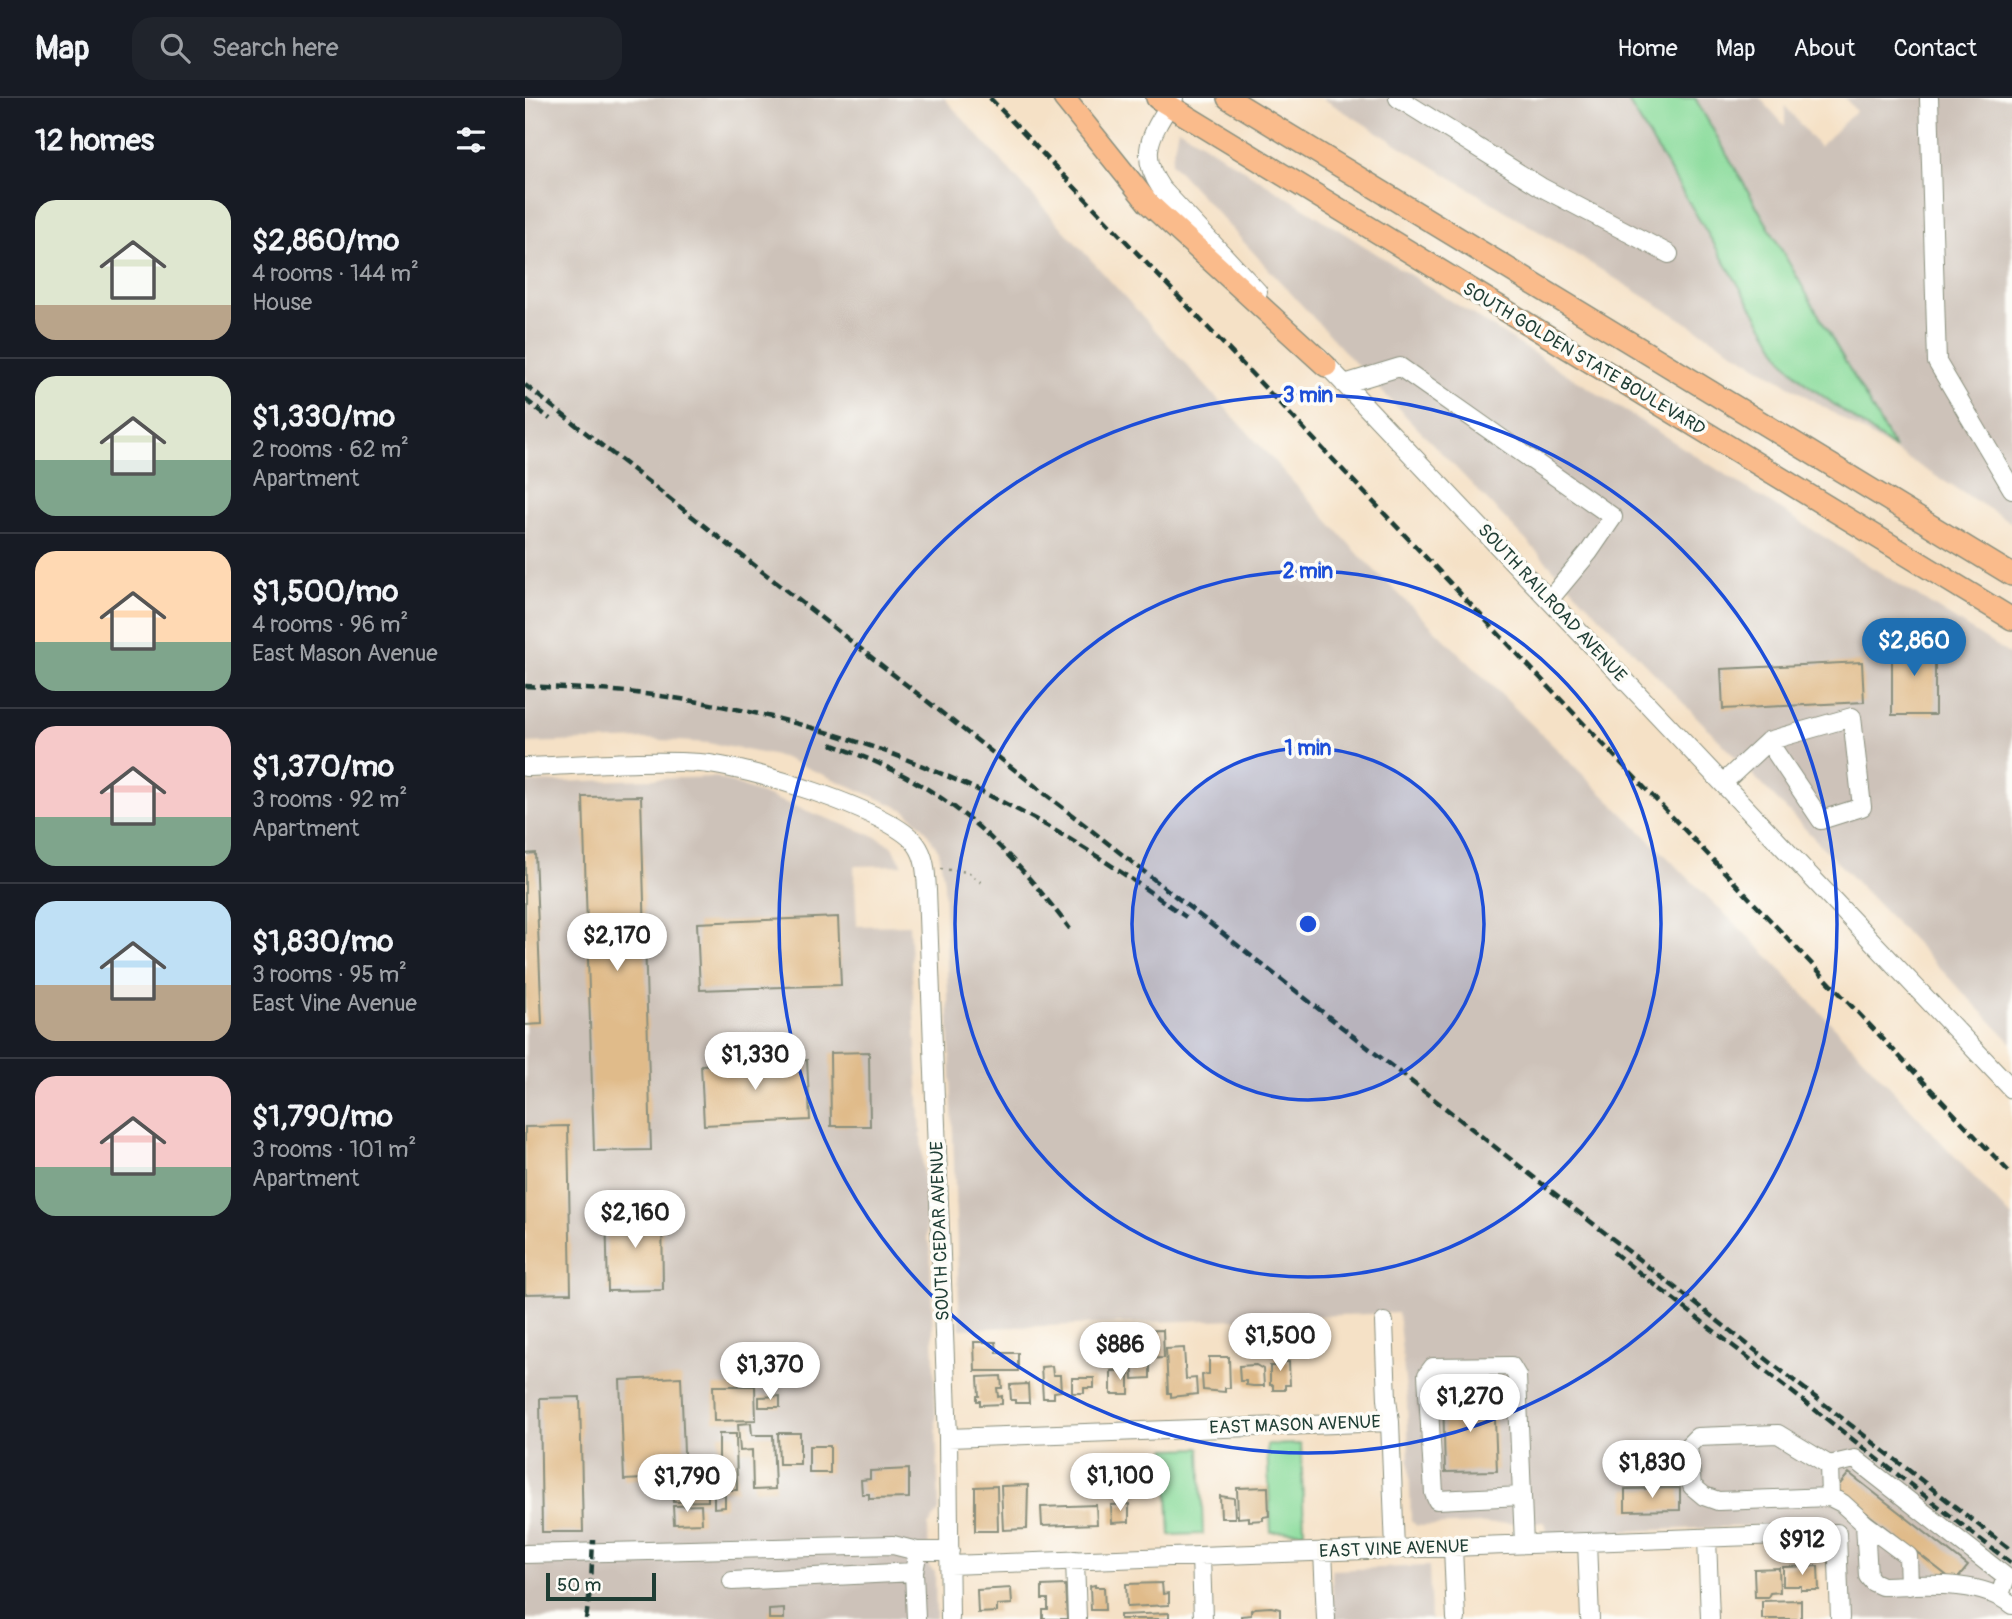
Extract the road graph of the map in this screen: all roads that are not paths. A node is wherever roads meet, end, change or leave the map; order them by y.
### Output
1 (1064, 98) edge
2 (1228, 98) edge
3 (1398, 98) edge
4 (1929, 98) edge
5 (1167, 100) edge
6 (1669, 254) dead end
7 (1326, 366) junction
8 (1344, 384) junction
9 (2012, 489) edge
10 (2012, 575) edge
11 (1549, 600) junction
12 (2012, 619) edge
13 (1767, 741) junction
14 (525, 767) edge
15 (1723, 783) junction
16 (2012, 1089) edge
17 (1384, 1322) dead end
18 (1391, 1422) junction
19 (948, 1438) junction
20 (1829, 1465) junction
21 (1522, 1496) junction
22 (1831, 1497) junction
23 (1865, 1524) junction
24 (1707, 1538) junction
25 (1587, 1542) junction
26 (1524, 1544) junction
27 (1453, 1547) junction
28 (1395, 1549) junction
29 (917, 1551) junction
30 (1323, 1551) junction
31 (525, 1554) edge
32 (1201, 1556) junction
33 (950, 1558) junction
34 (1075, 1560) junction
35 (914, 1572) junction
36 (732, 1581) dead end
37 (1909, 1586) junction
38 (2006, 1600) edge
39 (916, 1619) edge
40 (950, 1619) edge
41 (1077, 1619) edge
42 (1203, 1619) edge
43 (1326, 1619) edge
44 (1456, 1619) edge
45 (1590, 1619) edge
46 (1710, 1619) edge
47 (1840, 1619) edge

1 - 7 main road
2 - 10 main road
3 - 6 street
4 - 9 street
5 - 7 street, SOUTH RAILROAD AVENUE
5 - 12 main road, SOUTH GOLDEN STATE BOULEVARD
7 - 8 street, SOUTH RAILROAD AVENUE
8 - 11 street, SOUTH RAILROAD AVENUE
8 - 11 street
11 - 15 street, SOUTH RAILROAD AVENUE
13 - 13 street
13 - 15 street
14 - 19 street, SOUTH CEDAR AVENUE
15 - 16 street, SOUTH RAILROAD AVENUE
17 - 18 street
18 - 19 street, EAST MASON AVENUE
18 - 28 street
19 - 33 street, SOUTH CEDAR AVENUE
20 - 22 street
20 - 22 street
20 - 38 street
21 - 21 street
21 - 26 street
22 - 23 street
23 - 37 street
23 - 37 street
24 - 25 street, EAST VINE AVENUE
24 - 46 street
24 - 47 street, EAST VINE AVENUE
25 - 26 street, EAST VINE AVENUE
25 - 45 street
26 - 27 street, EAST VINE AVENUE
27 - 28 street, EAST VINE AVENUE
27 - 44 street
28 - 30 street, EAST VINE AVENUE
29 - 31 street, EAST VINE AVENUE
29 - 33 street, EAST VINE AVENUE
29 - 35 street
30 - 32 street, EAST VINE AVENUE
30 - 43 street
32 - 34 street, EAST VINE AVENUE
32 - 42 street
33 - 34 street, EAST VINE AVENUE
33 - 40 street, SOUTH CEDAR AVENUE
34 - 41 street
35 - 36 street
35 - 39 street
37 - 38 street

